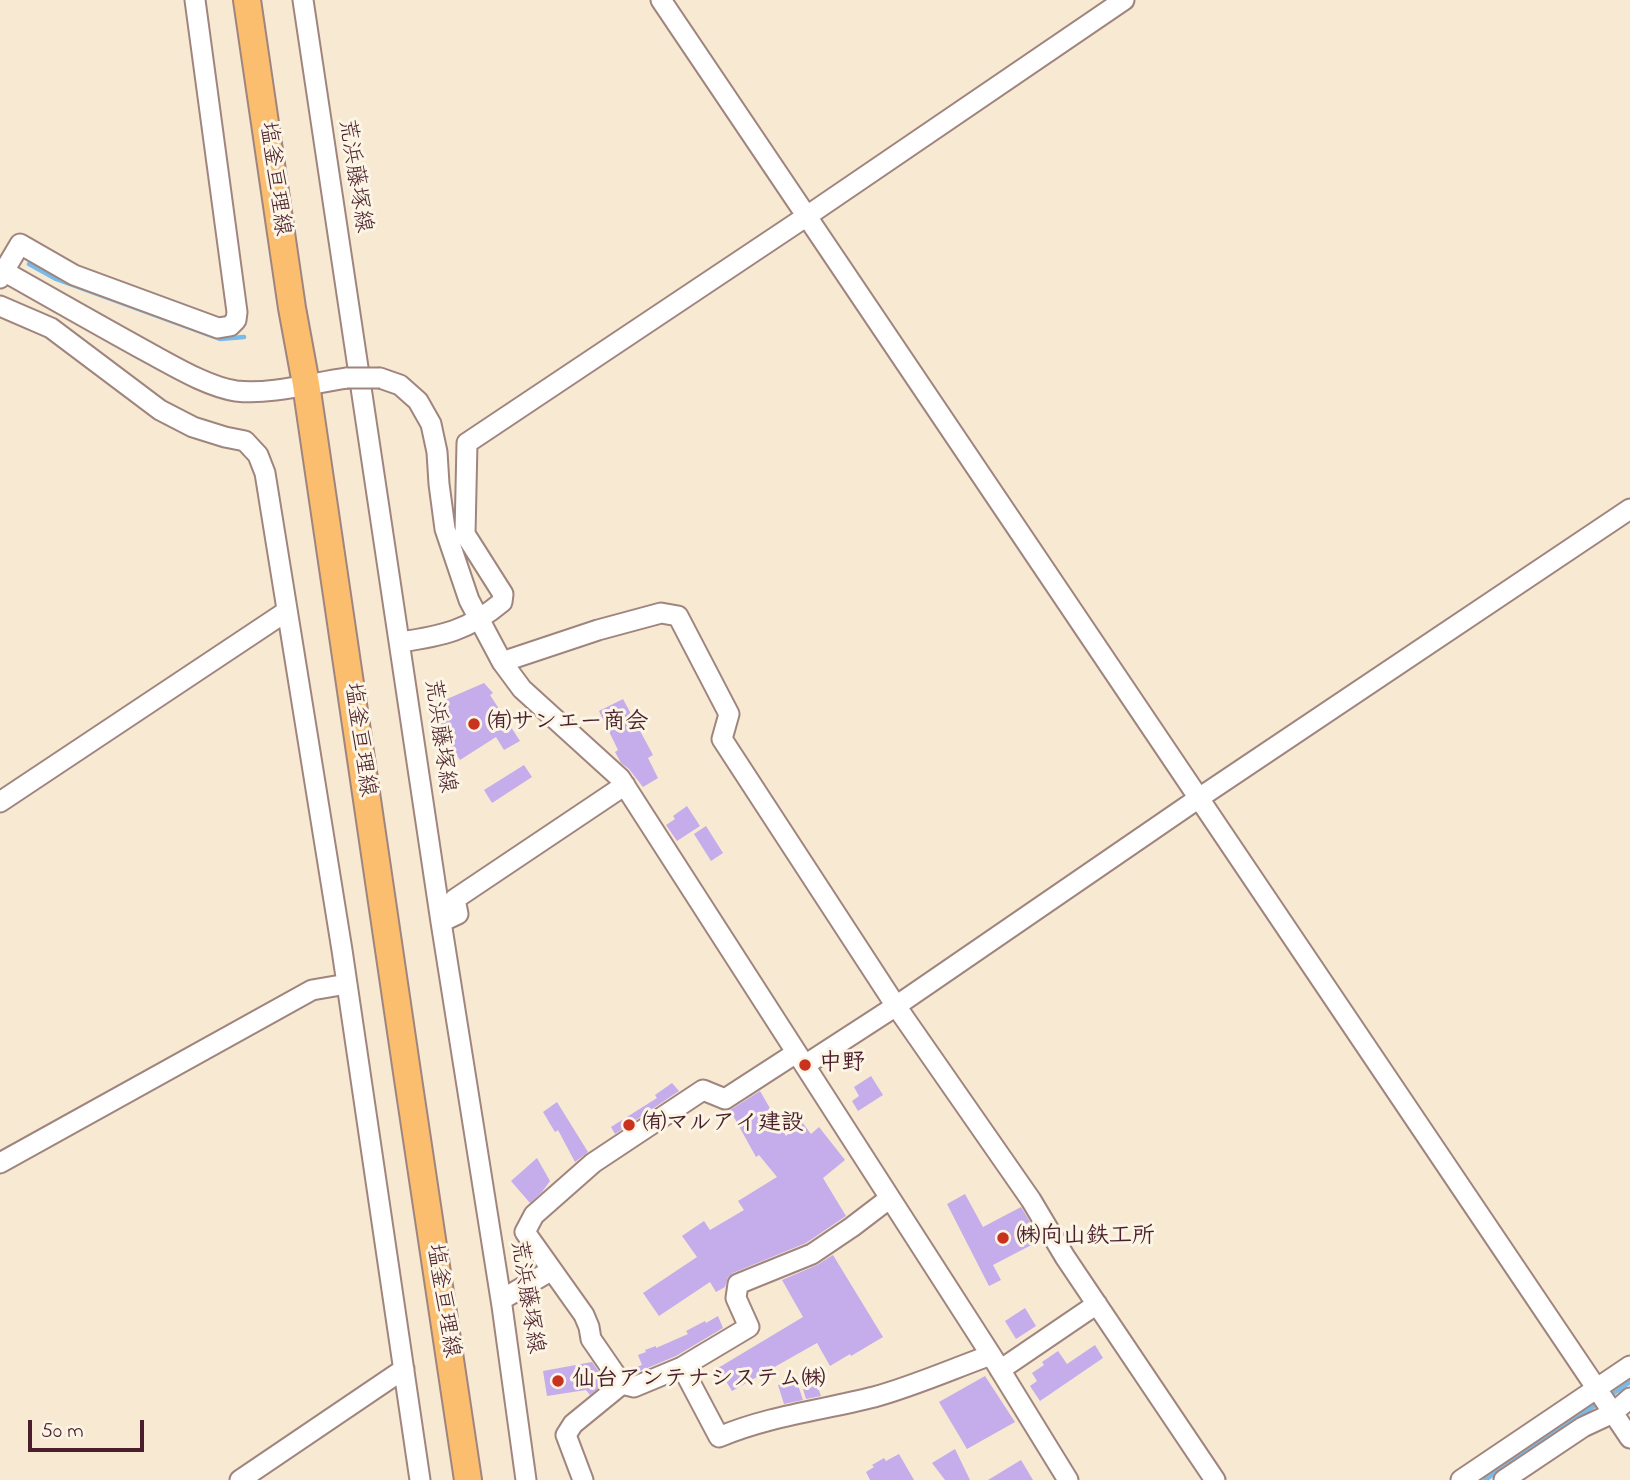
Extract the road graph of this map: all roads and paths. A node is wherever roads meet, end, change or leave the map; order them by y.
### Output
1 (195, 0) edge
2 (247, 0) edge
3 (303, 0) edge
4 (661, 0) edge
5 (1124, 0) edge
6 (807, 216) junction
7 (1, 273) edge
8 (0, 306) edge
9 (306, 384) junction
10 (1630, 509) edge
11 (287, 611) junction
12 (479, 621) junction
13 (400, 642) junction
14 (502, 662) junction
15 (625, 785) junction
16 (1199, 798) junction
17 (0, 802) edge
18 (441, 922) junction
19 (347, 984) junction
20 (896, 1006) junction
21 (800, 1059) junction
22 (0, 1163) edge
23 (890, 1198) junction
24 (552, 1270) junction
25 (501, 1300) junction
26 (1097, 1304) junction
27 (995, 1363) junction
28 (1630, 1366) edge
29 (682, 1367) junction
30 (404, 1369) junction
31 (622, 1384) junction
32 (1630, 1398) edge
33 (1605, 1400) junction
34 (1630, 1438) edge
35 (240, 1480) edge
36 (420, 1480) edge
37 (468, 1480) edge
38 (526, 1480) edge
39 (583, 1480) edge
40 (1068, 1480) edge
41 (1215, 1480) edge
42 (1461, 1480) edge
43 (1503, 1480) edge

1 - 7 street
2 - 9 main road, 塩釜亘理線
3 - 13 street, 荒浜藤塚線
4 - 6 street
5 - 6 street
6 - 12 street
6 - 16 street
7 - 9 street
8 - 11 street
9 - 12 street, bridge
9 - 37 main road, 塩釜亘理線
10 - 16 street
11 - 17 street
11 - 19 street
12 - 13 street
12 - 14 street
13 - 18 street, 荒浜藤塚線
14 - 15 street
14 - 20 street
15 - 18 street
15 - 21 street
16 - 20 street
16 - 33 street
18 - 25 street, 荒浜藤塚線
19 - 22 street
19 - 30 street
20 - 21 street
20 - 26 street
21 - 23 street
21 - 24 street
23 - 27 street
23 - 29 street
24 - 25 street
24 - 31 street
25 - 38 street, 荒浜藤塚線
26 - 27 street
26 - 41 street
27 - 29 street
27 - 40 street
28 - 33 street
29 - 31 street
30 - 35 street
30 - 36 street
31 - 39 street
32 - 33 street
33 - 34 street
33 - 42 street
33 - 43 street

